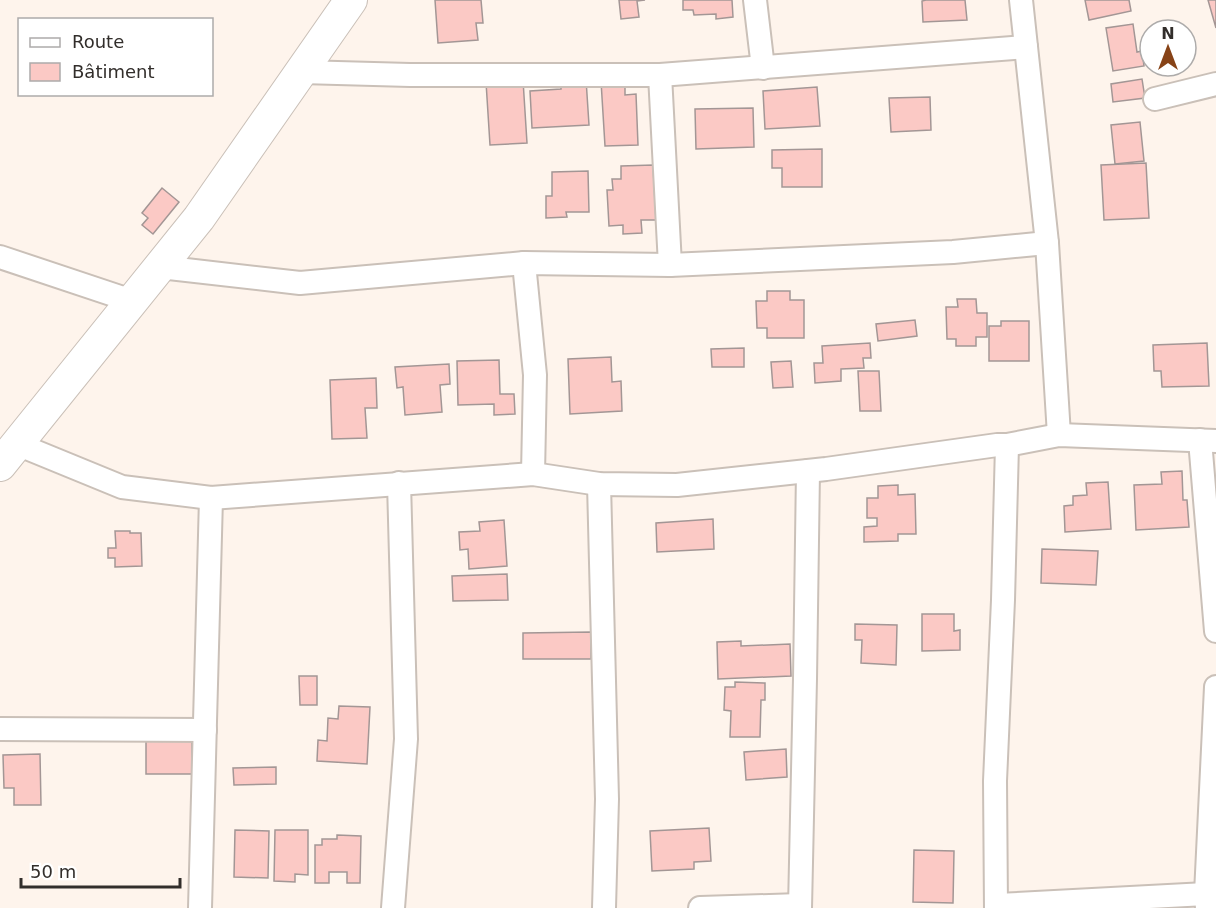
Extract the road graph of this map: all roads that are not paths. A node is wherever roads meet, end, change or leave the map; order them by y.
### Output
1 (351, 0) edge
2 (755, 0) edge
3 (1020, 0) edge
4 (1026, 48) junction
5 (763, 68) junction
6 (301, 72) junction
7 (660, 75) junction
8 (1216, 84) edge
9 (1155, 99) dead end
10 (1047, 243) junction
11 (0, 257) edge
12 (524, 263) junction
13 (669, 266) junction
14 (160, 267) junction
15 (132, 301) junction
16 (1059, 435) junction
17 (1208, 440) edge
18 (1007, 445) junction
19 (8, 455) edge
20 (808, 471) junction
21 (533, 474) junction
22 (399, 483) junction
23 (599, 484) junction
24 (211, 498) junction
25 (1216, 631) edge
26 (1216, 687) edge
27 (0, 729) edge
28 (205, 730) junction
29 (1206, 901) edge
30 (800, 906) edge
31 (997, 906) edge
32 (200, 908) edge
33 (393, 908) edge
34 (604, 908) edge
35 (700, 908) edge

1 - 6 street
2 - 5 street
3 - 4 street
4 - 5 street
4 - 10 street
5 - 7 street
6 - 7 street
6 - 14 street
7 - 13 street
8 - 9 street
10 - 13 street
10 - 16 street
11 - 15 street
12 - 13 street
12 - 14 street
12 - 21 street
14 - 15 street
15 - 19 street
16 - 17 street
16 - 18 street
17 - 25 street
18 - 20 street
18 - 31 street
19 - 24 street
20 - 23 street
20 - 30 street
21 - 22 street
21 - 23 street
22 - 24 street
22 - 33 street
23 - 34 street
24 - 28 street
26 - 29 street
27 - 28 street
28 - 32 street
29 - 31 street
30 - 35 street

